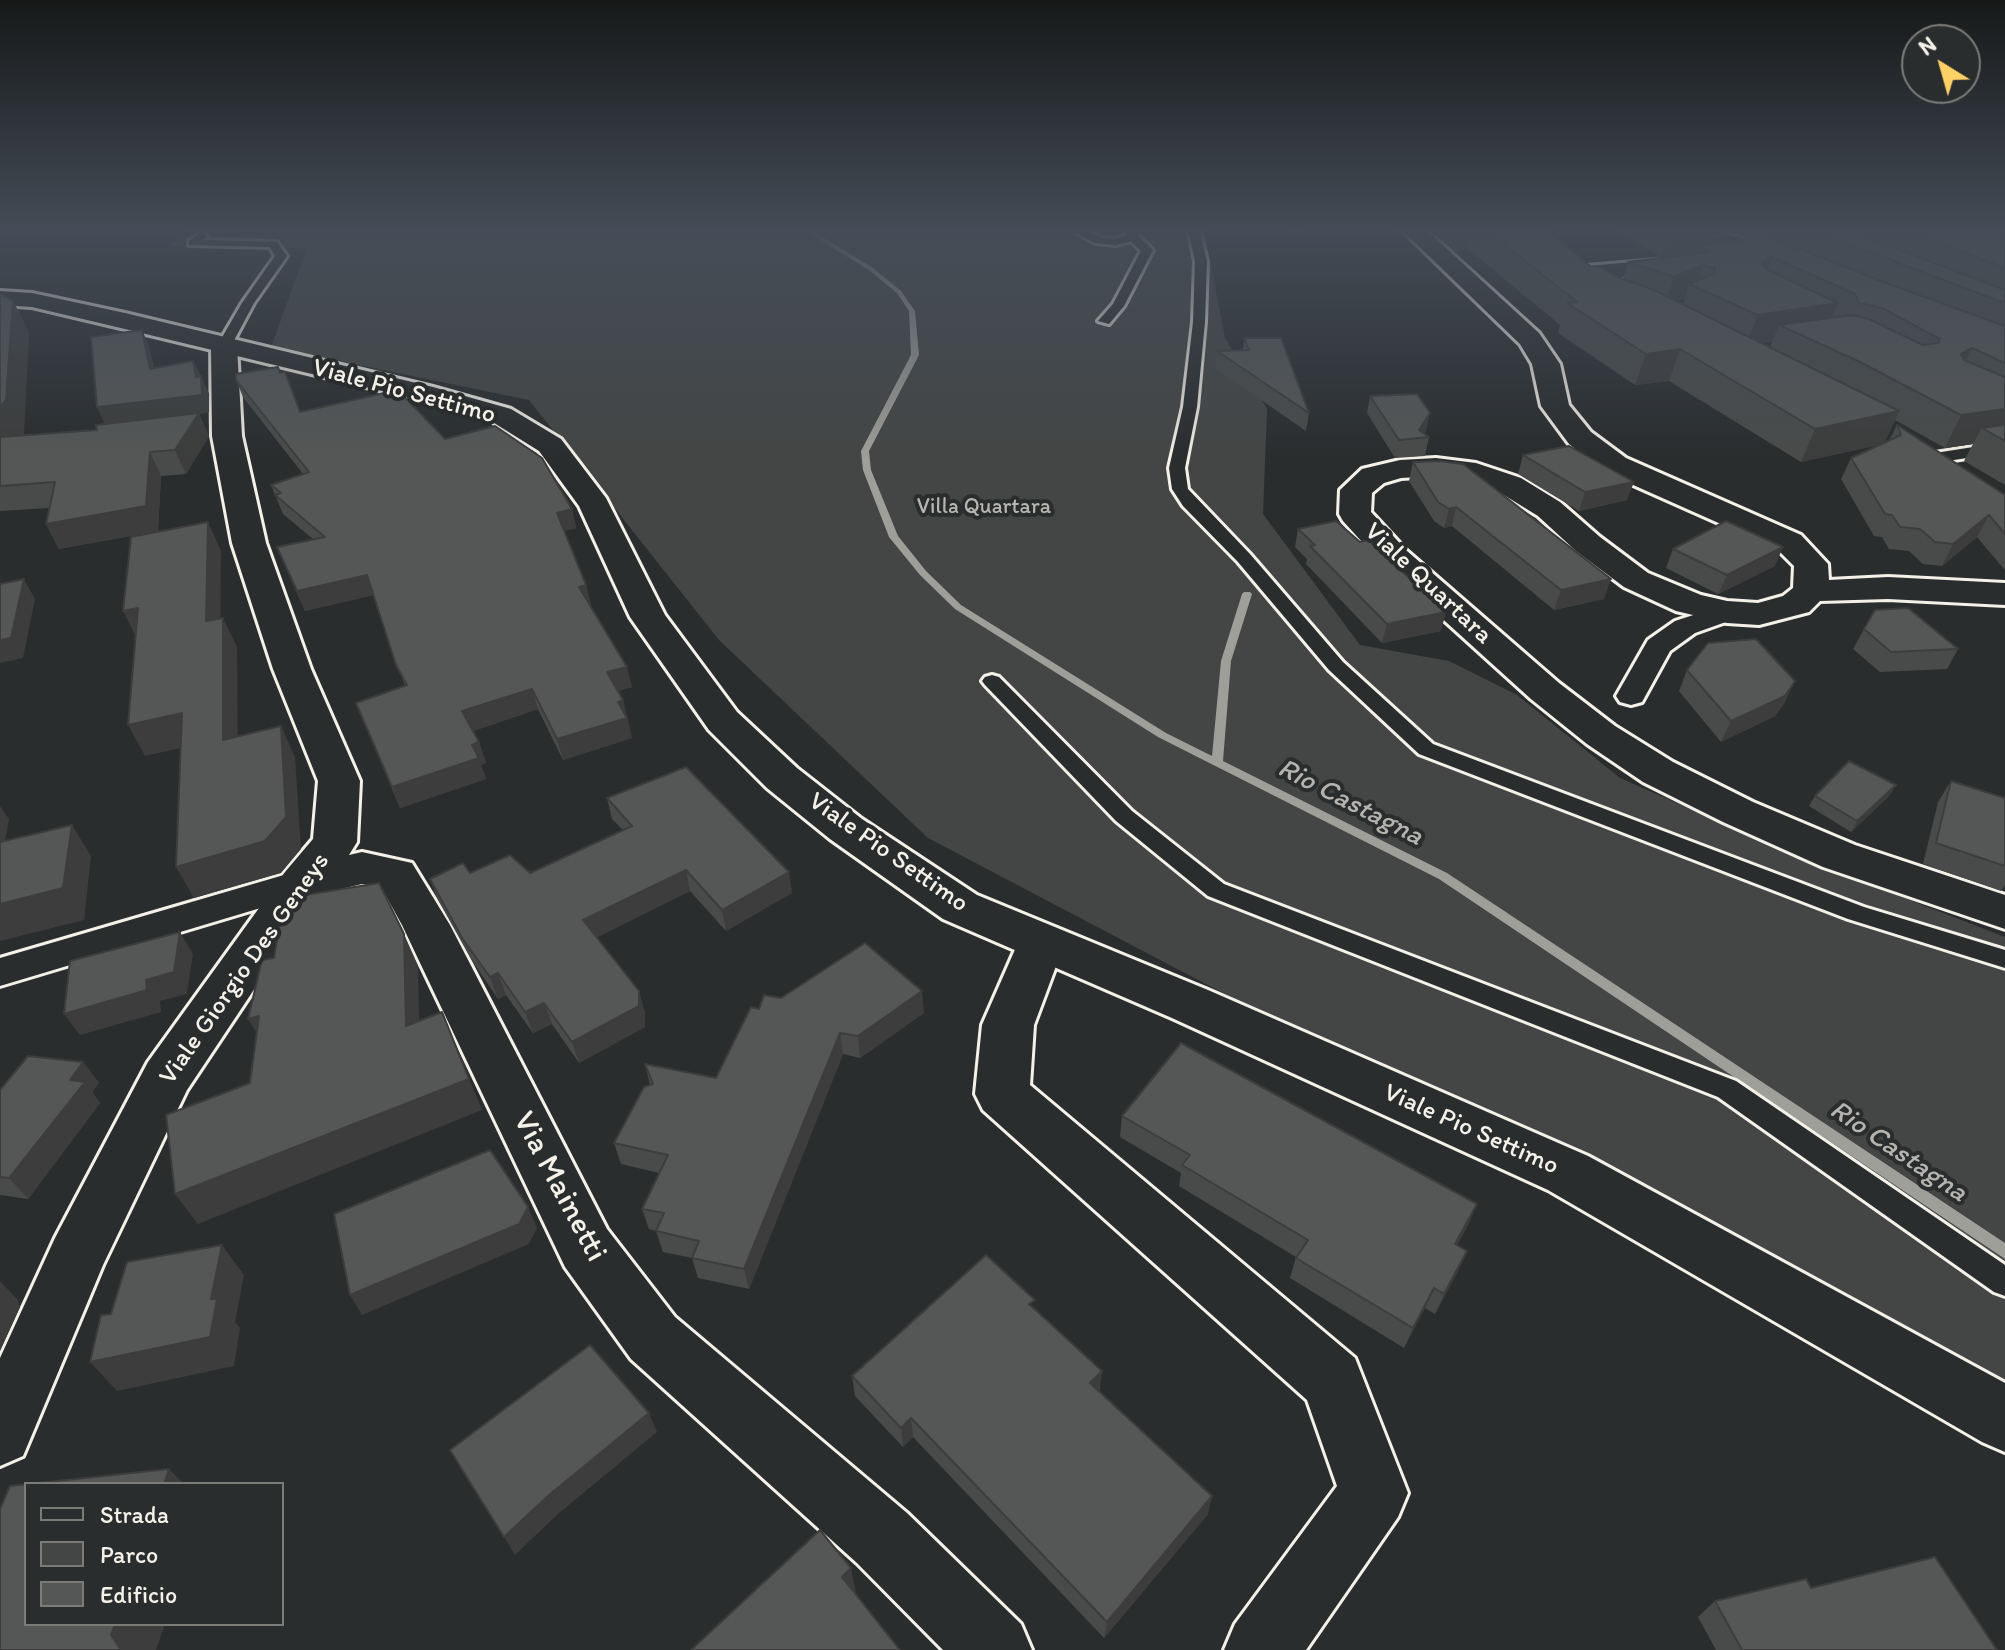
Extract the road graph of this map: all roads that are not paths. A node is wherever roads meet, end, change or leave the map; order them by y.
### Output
1 (57, 306) edge
2 (246, 306) edge
3 (1118, 306) edge
4 (1200, 306) edge
5 (1495, 306) edge
6 (1104, 321) dead end
7 (224, 346) junction
8 (1908, 441) edge
9 (2005, 447) edge
10 (2005, 457) edge
11 (1949, 469) junction
12 (1811, 591) junction
13 (2005, 594) edge
14 (1727, 612) junction
15 (992, 681) dead end
16 (1631, 696) dead end
17 (301, 883) junction
18 (2005, 912) edge
19 (1041, 942) junction
20 (2005, 959) edge
21 (0, 972) edge
22 (2005, 1282) edge
23 (2005, 1419) edge
24 (0, 1433) edge
25 (995, 1650) edge
26 (1261, 1650) edge

1 - 7 street, Viale Pio Settimo
2 - 7 lane
3 - 6 lane
4 - 20 lane
5 - 12 street
7 - 17 street, Viale Giorgio Des Geneys
7 - 19 street, Viale Pio Settimo
8 - 11 street
9 - 11 lane
10 - 11 lane
12 - 13 street
12 - 14 street, Viale Quartara
14 - 16 street
14 - 18 street, Viale Quartara
15 - 22 lane
17 - 21 street
17 - 24 street, Viale Giorgio Des Geneys
17 - 25 street, Via Mainetti
19 - 23 street, Viale Pio Settimo
19 - 26 street

